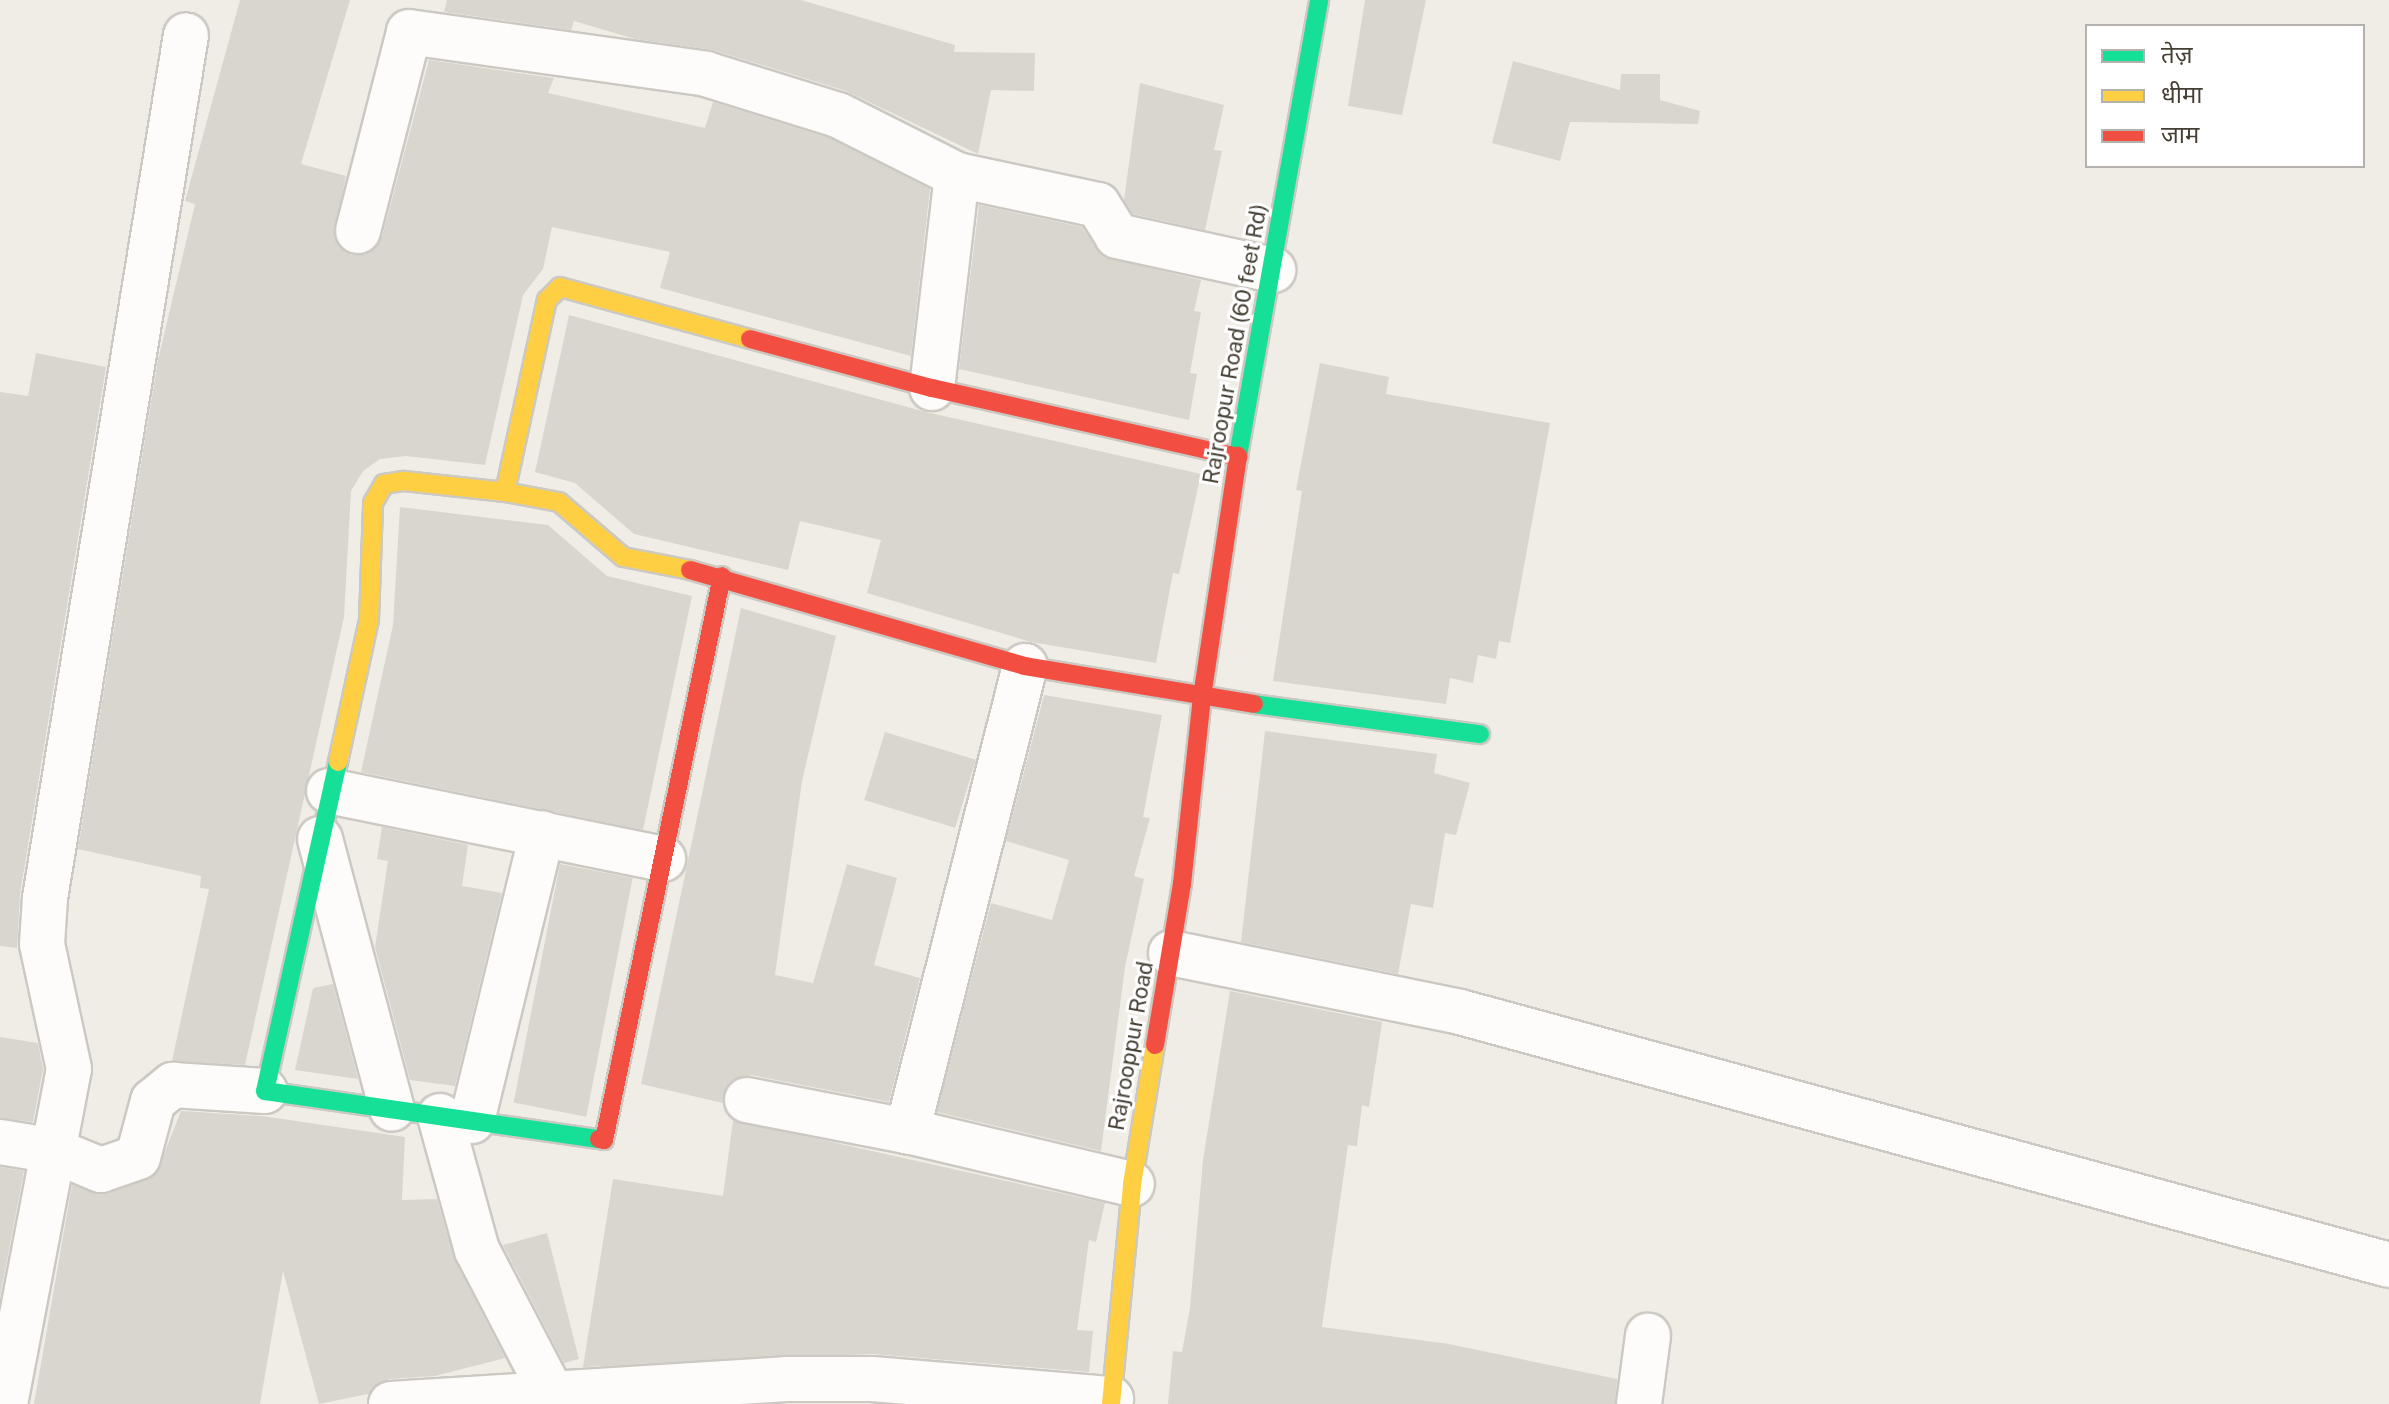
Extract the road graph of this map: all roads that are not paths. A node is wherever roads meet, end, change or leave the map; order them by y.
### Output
1 (1319, 0) edge
2 (186, 35) dead end
3 (957, 175) junction
4 (358, 231) dead end
5 (1273, 270) junction
6 (932, 388) junction
7 (1238, 457) junction
8 (505, 492) junction
9 (722, 576) junction
10 (1025, 666) junction
11 (1202, 697) junction
12 (1480, 734) dead end
13 (329, 791) junction
14 (542, 833) junction
15 (320, 839) junction
16 (663, 859) junction
17 (1171, 953) junction
18 (265, 1091) junction
19 (747, 1100) dead end
20 (392, 1109) junction
21 (456, 1118) junction
22 (907, 1131) junction
23 (0, 1142) edge
24 (55, 1151) junction
25 (1132, 1184) junction
26 (2389, 1265) edge
27 (1648, 1336) dead end
28 (555, 1399) edge
29 (1111, 1402) edge
30 (5, 1404) edge
31 (391, 1404) edge
32 (1639, 1404) edge

1 - 5 street, Rajroopur Road (60 feet Rd)
2 - 24 street
3 - 4 street
3 - 5 street
3 - 6 street
5 - 7 street, Rajroopur Road (60 feet Rd)
6 - 7 street
6 - 8 street
7 - 11 street, Rajroopur Road (60 feet Rd)
8 - 9 street
8 - 13 street
9 - 10 street
9 - 16 street
10 - 11 street
10 - 22 street
11 - 12 street
11 - 17 street, Rajrooppur Road
13 - 14 street
13 - 15 street
14 - 16 street
14 - 21 street
15 - 18 street
15 - 20 street
16 - 21 street
17 - 25 street, Rajrooppur Road
17 - 26 street
18 - 20 street
18 - 24 street
19 - 22 street
20 - 21 street
21 - 28 street
22 - 25 street
23 - 24 street
24 - 30 street
25 - 29 street, Rajrooppur Road
27 - 32 street
28 - 29 street
28 - 31 street

